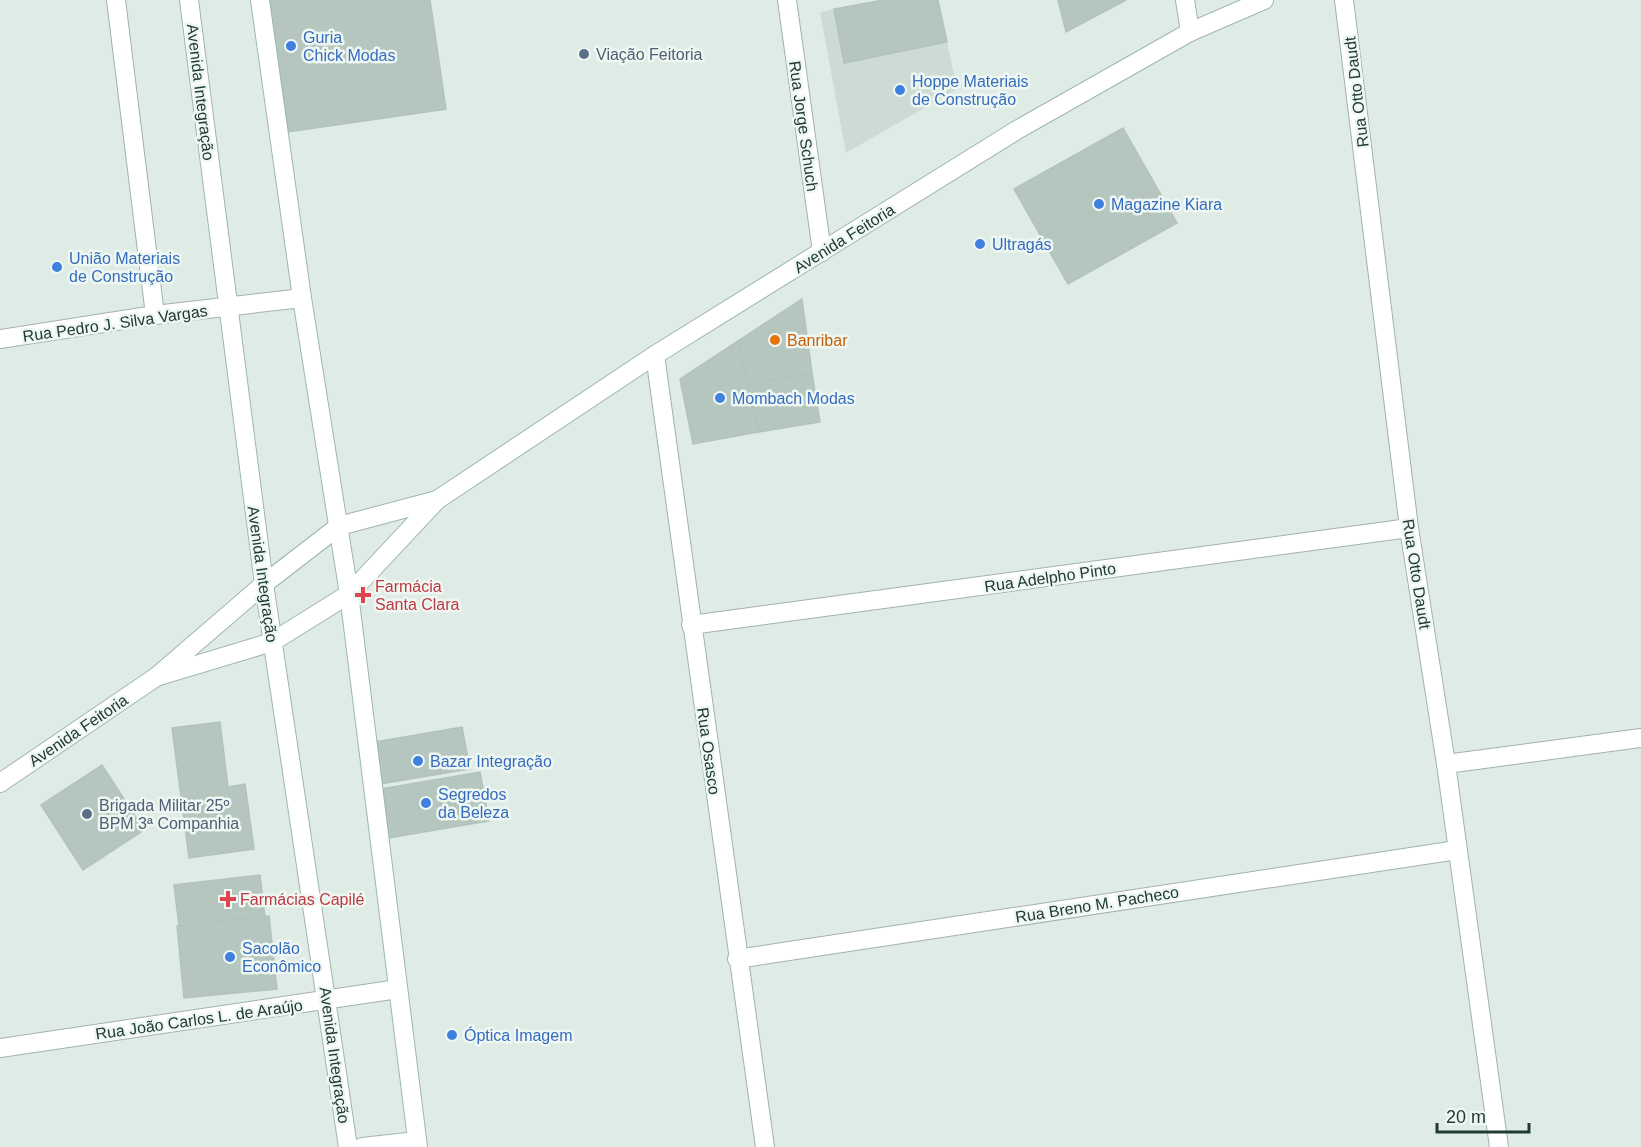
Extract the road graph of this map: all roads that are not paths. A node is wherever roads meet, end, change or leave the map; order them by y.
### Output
1 (116, 0) edge
2 (189, 0) edge
3 (260, 0) edge
4 (787, 0) edge
5 (1185, 0) edge
6 (1264, 0) edge
7 (1344, 0) edge
8 (1190, 32) junction
9 (822, 252) junction
10 (302, 298) junction
11 (230, 308) junction
12 (155, 315) junction
13 (0, 339) edge
14 (655, 356) junction
15 (437, 500) junction
16 (339, 526) junction
17 (1409, 528) junction
18 (264, 584) junction
19 (349, 594) junction
20 (691, 625) junction
21 (272, 642) junction
22 (156, 677) junction
23 (1641, 738) edge
24 (1446, 764) junction
25 (0, 783) edge
26 (1457, 850) junction
27 (737, 959) junction
28 (398, 989) junction
29 (327, 1001) junction
30 (0, 1048) edge
31 (418, 1144) edge
32 (348, 1147) edge
33 (362, 1147) edge
34 (765, 1147) edge
35 (1499, 1147) edge

1 - 12 street
2 - 11 street, Avenida Integração
3 - 10 street
4 - 9 street, Rua Jorge Schuch
5 - 8 street
6 - 8 street, Avenida Feitoria
7 - 17 street, Rua Otto Daudt
8 - 9 street, Avenida Feitoria
9 - 14 street, Avenida Feitoria
10 - 11 street, Rua Pedro J. Silva Vargas
10 - 16 street
11 - 12 street, Rua Pedro J. Silva Vargas
11 - 18 street, Avenida Integração
12 - 13 street, Rua Pedro J. Silva Vargas
14 - 15 street, Avenida Feitoria
14 - 20 street, Rua Osasco
15 - 16 street, Avenida Feitoria
15 - 19 street, Avenida Feitoria
16 - 18 street, Avenida Feitoria
16 - 19 street
17 - 20 street, Rua Adelpho Pinto
17 - 24 street, Rua Otto Daudt
18 - 21 street, Avenida Integração
18 - 22 street, Avenida Feitoria
19 - 21 street, Avenida Feitoria
19 - 28 street
20 - 27 street, Rua Osasco
21 - 22 street, Avenida Feitoria
21 - 29 street, Avenida Integração
22 - 25 street, Avenida Feitoria
23 - 24 street
24 - 26 street, Rua Otto Daudt
26 - 27 street, Rua Breno M. Pacheco
26 - 35 street, Rua Otto Daudt
27 - 34 street, Rua Osasco
28 - 29 street, Rua João Carlos L. de Araújo
28 - 31 street
29 - 30 street, Rua João Carlos L. de Araújo
29 - 32 street, Avenida Integração
31 - 33 street

